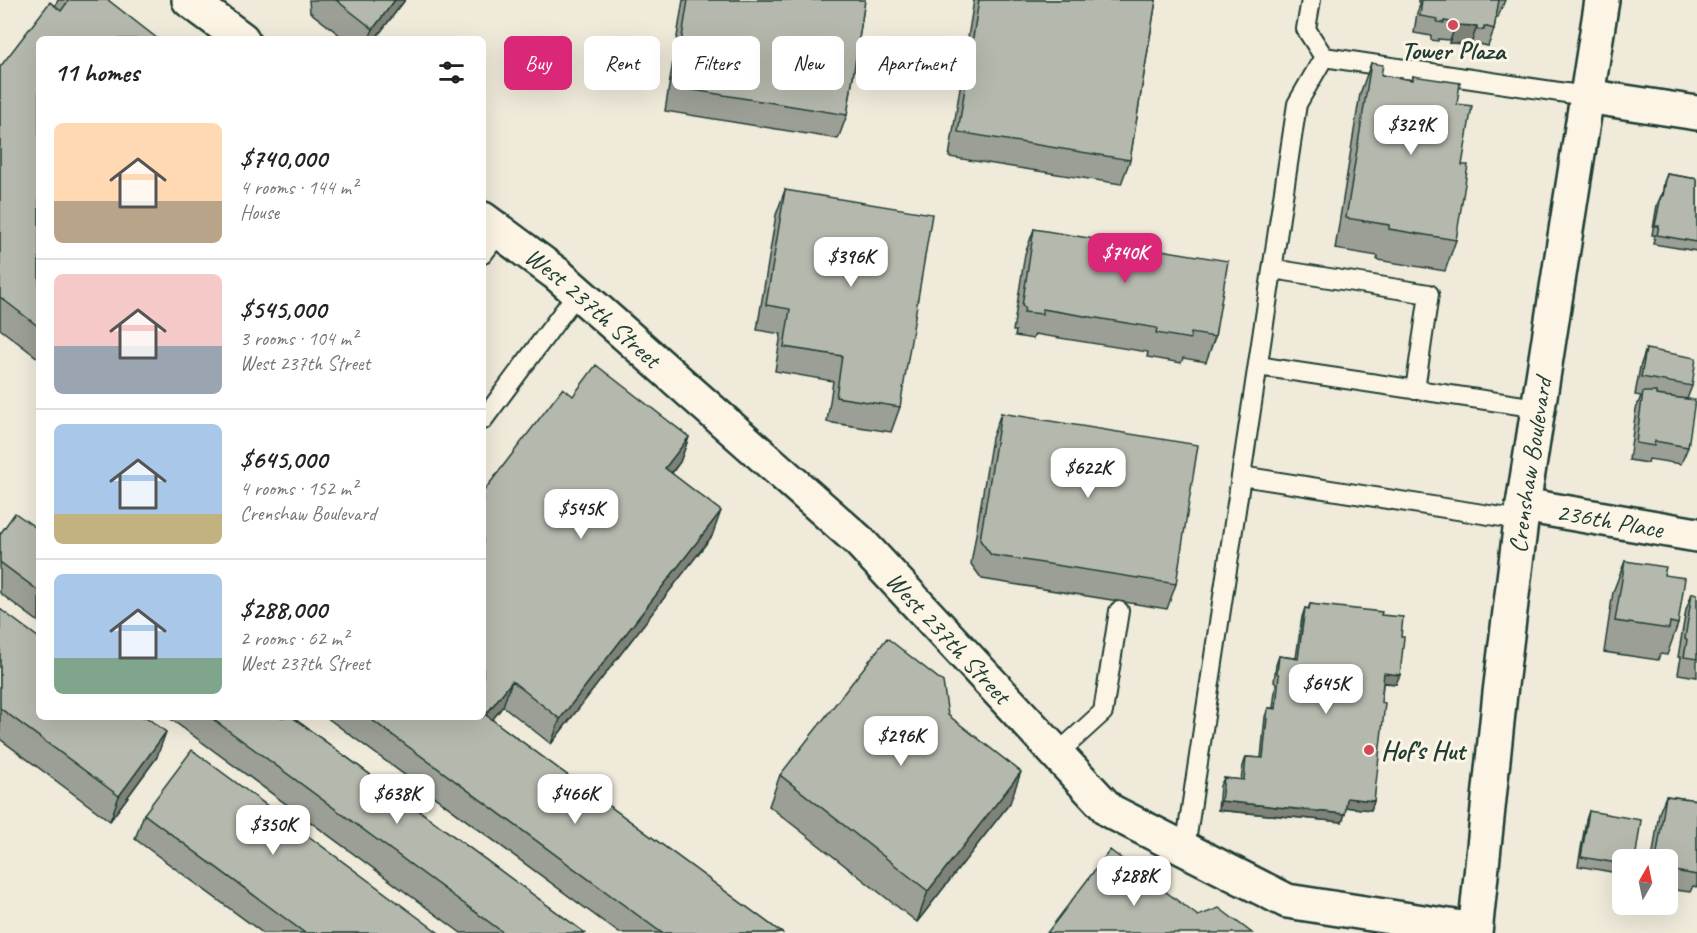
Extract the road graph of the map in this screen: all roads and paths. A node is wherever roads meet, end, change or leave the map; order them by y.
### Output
1 (189, 0) edge
2 (1311, 0) edge
3 (1602, 0) edge
4 (238, 36) edge
5 (1324, 57) junction
6 (1586, 96) junction
7 (1697, 113) edge
8 (489, 235) edge
9 (1273, 268) junction
10 (578, 292) junction
11 (1258, 366) junction
12 (1415, 390) junction
13 (1538, 408) junction
14 (486, 416) edge
15 (1241, 476) junction
16 (1522, 513) junction
17 (1697, 535) edge
18 (1119, 611) dead end
19 (1057, 754) junction
20 (1185, 849) junction
21 (1481, 932) edge

1 - 4 street
2 - 5 lane
3 - 6 street, Crenshaw Boulevard
5 - 6 lane
5 - 9 lane
6 - 7 street
6 - 13 street, Crenshaw Boulevard
8 - 10 street, West 237th Street
9 - 11 lane
9 - 12 lane
10 - 14 lane
10 - 19 street, West 237th Street
11 - 12 lane
11 - 15 lane
12 - 13 lane
13 - 16 street, Crenshaw Boulevard
15 - 16 lane
15 - 20 lane
16 - 17 street, 236th Place
16 - 21 street, Crenshaw Boulevard
18 - 19 lane
19 - 20 street, West 237th Street
20 - 21 street, West 237th Street

